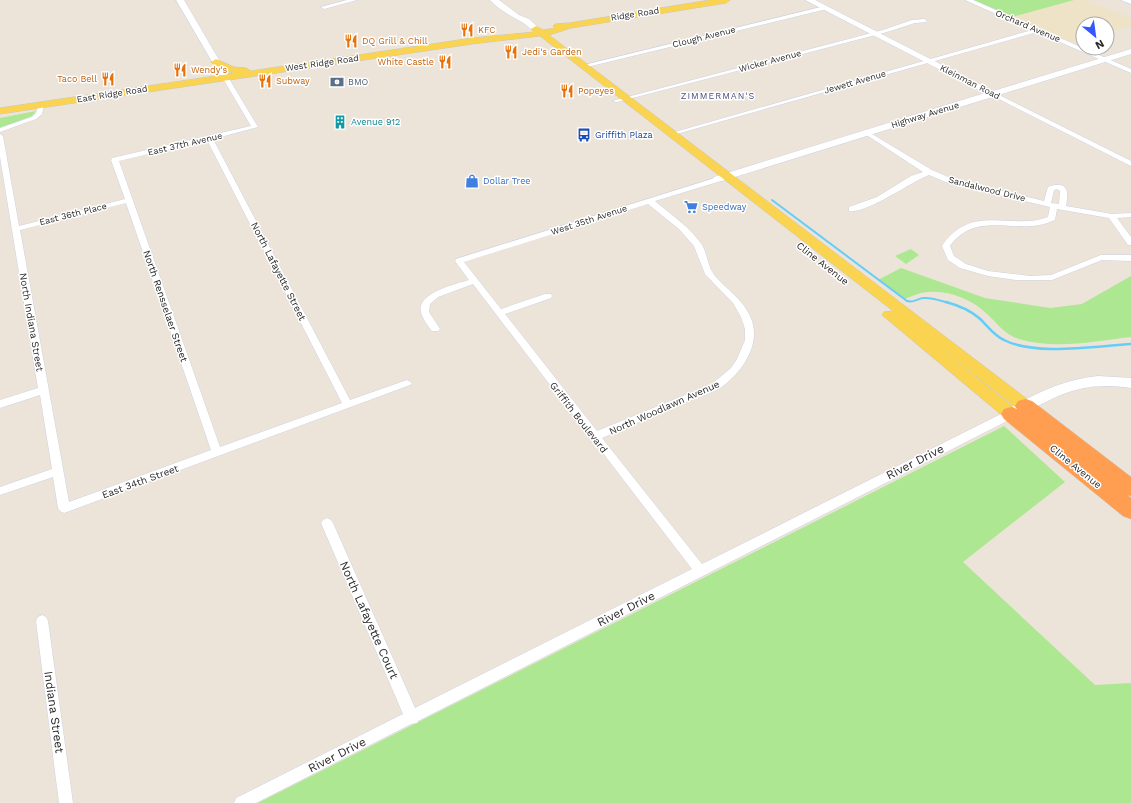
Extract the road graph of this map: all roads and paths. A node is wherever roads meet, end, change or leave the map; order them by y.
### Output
1 (180, 0) edge
2 (354, 0) edge
3 (494, 0) edge
4 (726, 0) edge
5 (809, 0) edge
6 (968, 0) edge
7 (1125, 0) edge
8 (1131, 2) edge
9 (324, 8) dead end
10 (825, 8) junction
11 (924, 21) dead end
12 (1038, 30) junction
13 (534, 31) junction
14 (875, 33) junction
15 (494, 38) junction
16 (549, 48) junction
17 (1131, 51) edge
18 (1105, 59) junction
19 (930, 61) junction
20 (216, 62) junction
21 (583, 66) junction
22 (265, 71) junction
23 (1131, 71) edge
24 (225, 77) junction
25 (993, 94) junction
26 (620, 99) junction
27 (41, 105) junction
28 (0, 111) edge
29 (0, 130) edge
30 (867, 133) junction
31 (671, 134) junction
32 (0, 136) edge
33 (210, 138) junction
34 (115, 160) joint
35 (1131, 164) edge
36 (929, 172) junction
37 (723, 178) junction
38 (129, 200) junction
39 (650, 201) junction
40 (1055, 206) junction
41 (852, 209) dead end
42 (1112, 216) junction
43 (1131, 216) edge
44 (16, 229) junction
45 (1131, 244) edge
46 (1131, 258) edge
47 (459, 261) joint
48 (474, 281) junction
49 (548, 296) dead end
50 (498, 313) junction
51 (435, 329) dead end
52 (407, 383) dead end
53 (1131, 383) edge
54 (44, 390) junction
55 (0, 404) edge
56 (348, 405) junction
57 (1018, 410) junction
58 (594, 437) junction
59 (217, 452) junction
60 (57, 471) junction
61 (1131, 488) edge
62 (0, 491) edge
63 (64, 508) joint
64 (1131, 510) edge
65 (327, 522) dead end
66 (700, 572) junction
67 (42, 621) dead end
68 (412, 718) junction
69 (66, 803) edge
70 (242, 803) edge

1 - 20 street
2 - 9 street
3 - 13 street, Cline Avenue
4 - 13 main road, Ridge Road
5 - 10 street, Kleinman Road
6 - 12 street, Orchard Avenue
7 - 8 street
10 - 14 street, Kleinman Road
10 - 21 street, Clough Avenue
11 - 14 street, Wicker Avenue
12 - 18 street, Orchard Avenue
12 - 19 street, Jewett Avenue
13 - 15 main road, West Ridge Road
13 - 16 main road, Cline Avenue
13 - 21 main road, Cline Avenue
14 - 19 street, Kleinman Road
14 - 26 street, Wicker Avenue
15 - 16 main road
15 - 22 main road, West Ridge Road
16 - 26 main road, Cline Avenue
17 - 18 street, Highway Avenue
18 - 23 street, Orchard Avenue
18 - 25 street, Highway Avenue
19 - 25 street, Kleinman Road
19 - 31 street, Jewett Avenue
20 - 22 main road
20 - 24 street
21 - 26 main road, Cline Avenue
22 - 24 main road, West Ridge Road
24 - 27 main road, East Ridge Road
24 - 33 street, East 37th Avenue
25 - 30 street, Highway Avenue
25 - 35 street, Kleinman Road
26 - 31 main road, Cline Avenue
26 - 37 main road, Cline Avenue
27 - 28 main road, East Ridge Road
27 - 29 street
30 - 36 street, Sandalwood Drive
30 - 37 street, Highway Avenue
31 - 37 main road, Cline Avenue
32 - 44 street, North Indiana Street
33 - 34 street, East 37th Avenue
33 - 56 street, North Lafayette Street
34 - 38 street, North Rensselaer Street
36 - 40 street, Sandalwood Drive
36 - 41 street
37 - 39 street, West 35th Avenue
37 - 57 main road, Cline Avenue
38 - 44 street, East 36th Place
38 - 59 street, North Rensselaer Street
39 - 47 street, West 35th Avenue
39 - 58 street, North Woodlawn Avenue
40 - 42 street, Sandalwood Drive
40 - 46 street
42 - 43 street, Sandalwood Drive
42 - 45 street
44 - 54 street, North Indiana Street
47 - 48 street, Griffith Boulevard
48 - 50 street, Griffith Boulevard
48 - 51 street
49 - 50 street
50 - 58 street, Griffith Boulevard
52 - 56 street
53 - 57 street
54 - 55 street
54 - 60 street, North Indiana Street
56 - 59 street, East 34th Street
57 - 61 highway, Cline Avenue
57 - 64 highway, Cline Avenue
57 - 66 street, River Drive
58 - 66 street, Griffith Boulevard
59 - 63 street, East 34th Street
60 - 62 street
60 - 63 street, North Indiana Street
65 - 68 street, North Lafayette Court
66 - 68 street, River Drive
67 - 69 street, Indiana Street
68 - 70 street, River Drive

